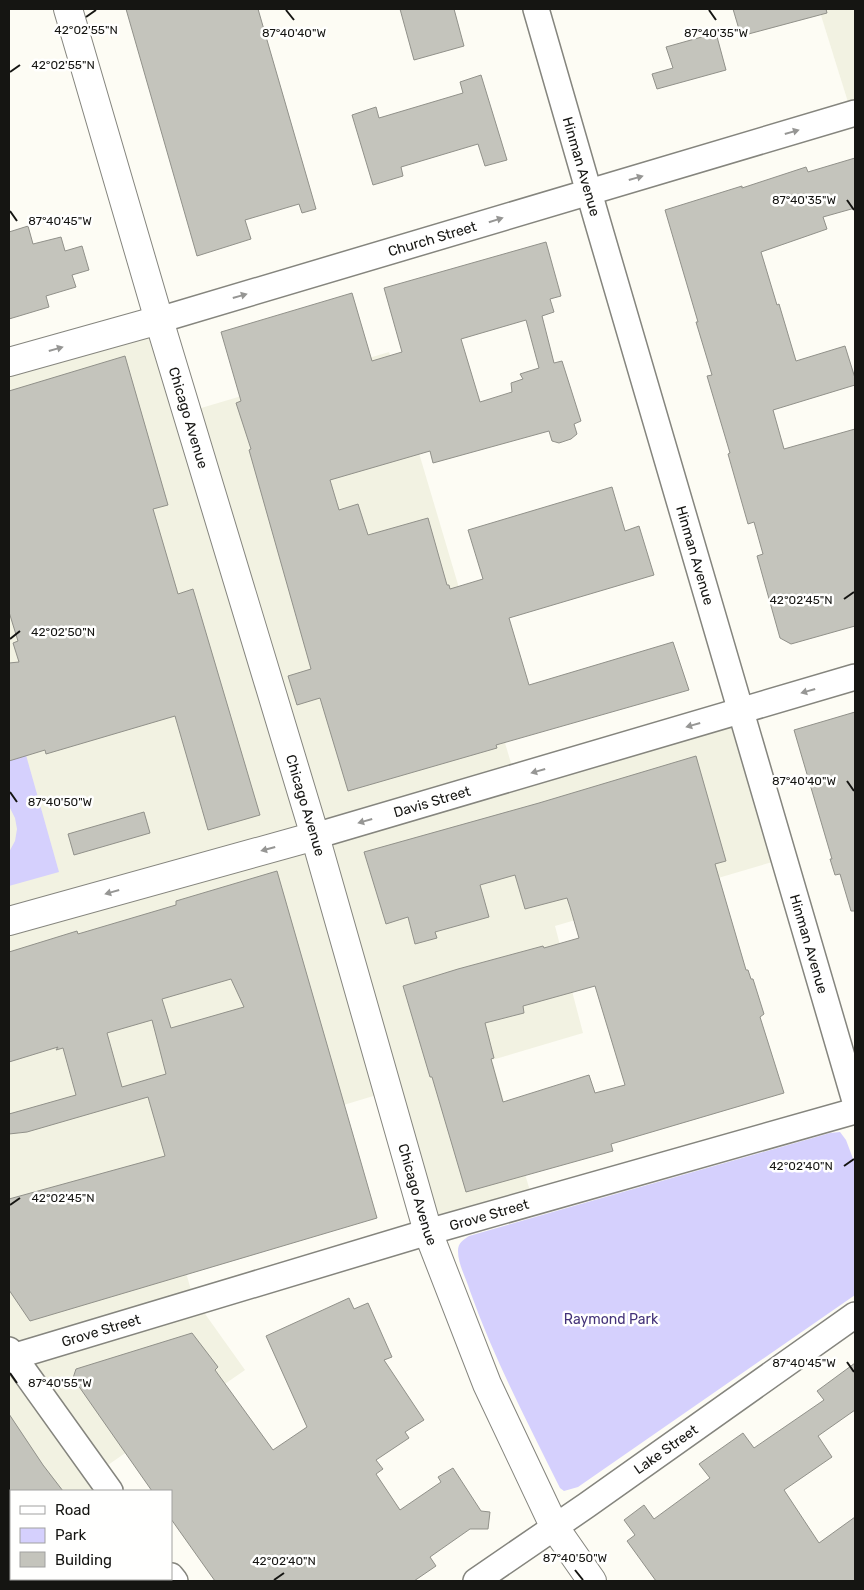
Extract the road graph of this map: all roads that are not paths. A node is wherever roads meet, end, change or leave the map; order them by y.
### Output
1 (68, 9) edge
2 (536, 9) edge
3 (855, 113) edge
4 (589, 192) junction
5 (159, 320) junction
6 (9, 362) edge
7 (855, 677) edge
8 (740, 711) junction
9 (316, 836) junction
10 (9, 922) edge
11 (855, 1101) edge
12 (855, 1111) edge
13 (428, 1232) junction
14 (855, 1315) edge
15 (10, 1355) edge
16 (109, 1490) edge
17 (555, 1528) junction
18 (476, 1581) edge
19 (592, 1581) edge

1 - 5 main road, Chicago Avenue
2 - 4 street, Hinman Avenue
4 -> 3 street, Church Street
5 -> 4 street, Church Street
4 - 8 street, Hinman Avenue
6 -> 5 main road, Church Street
5 - 9 main road, Chicago Avenue
7 -> 8 street, Davis Street
8 -> 9 street, Davis Street
8 - 11 street, Hinman Avenue
9 -> 10 main road, Davis Street
9 - 13 main road, Chicago Avenue
12 - 13 street, Grove Street
13 - 15 street, Grove Street
13 - 17 main road, Chicago Avenue
14 - 17 street, Lake Street
15 - 16 street
17 - 18 street, Lake Street
17 - 19 main road, Chicago Avenue

